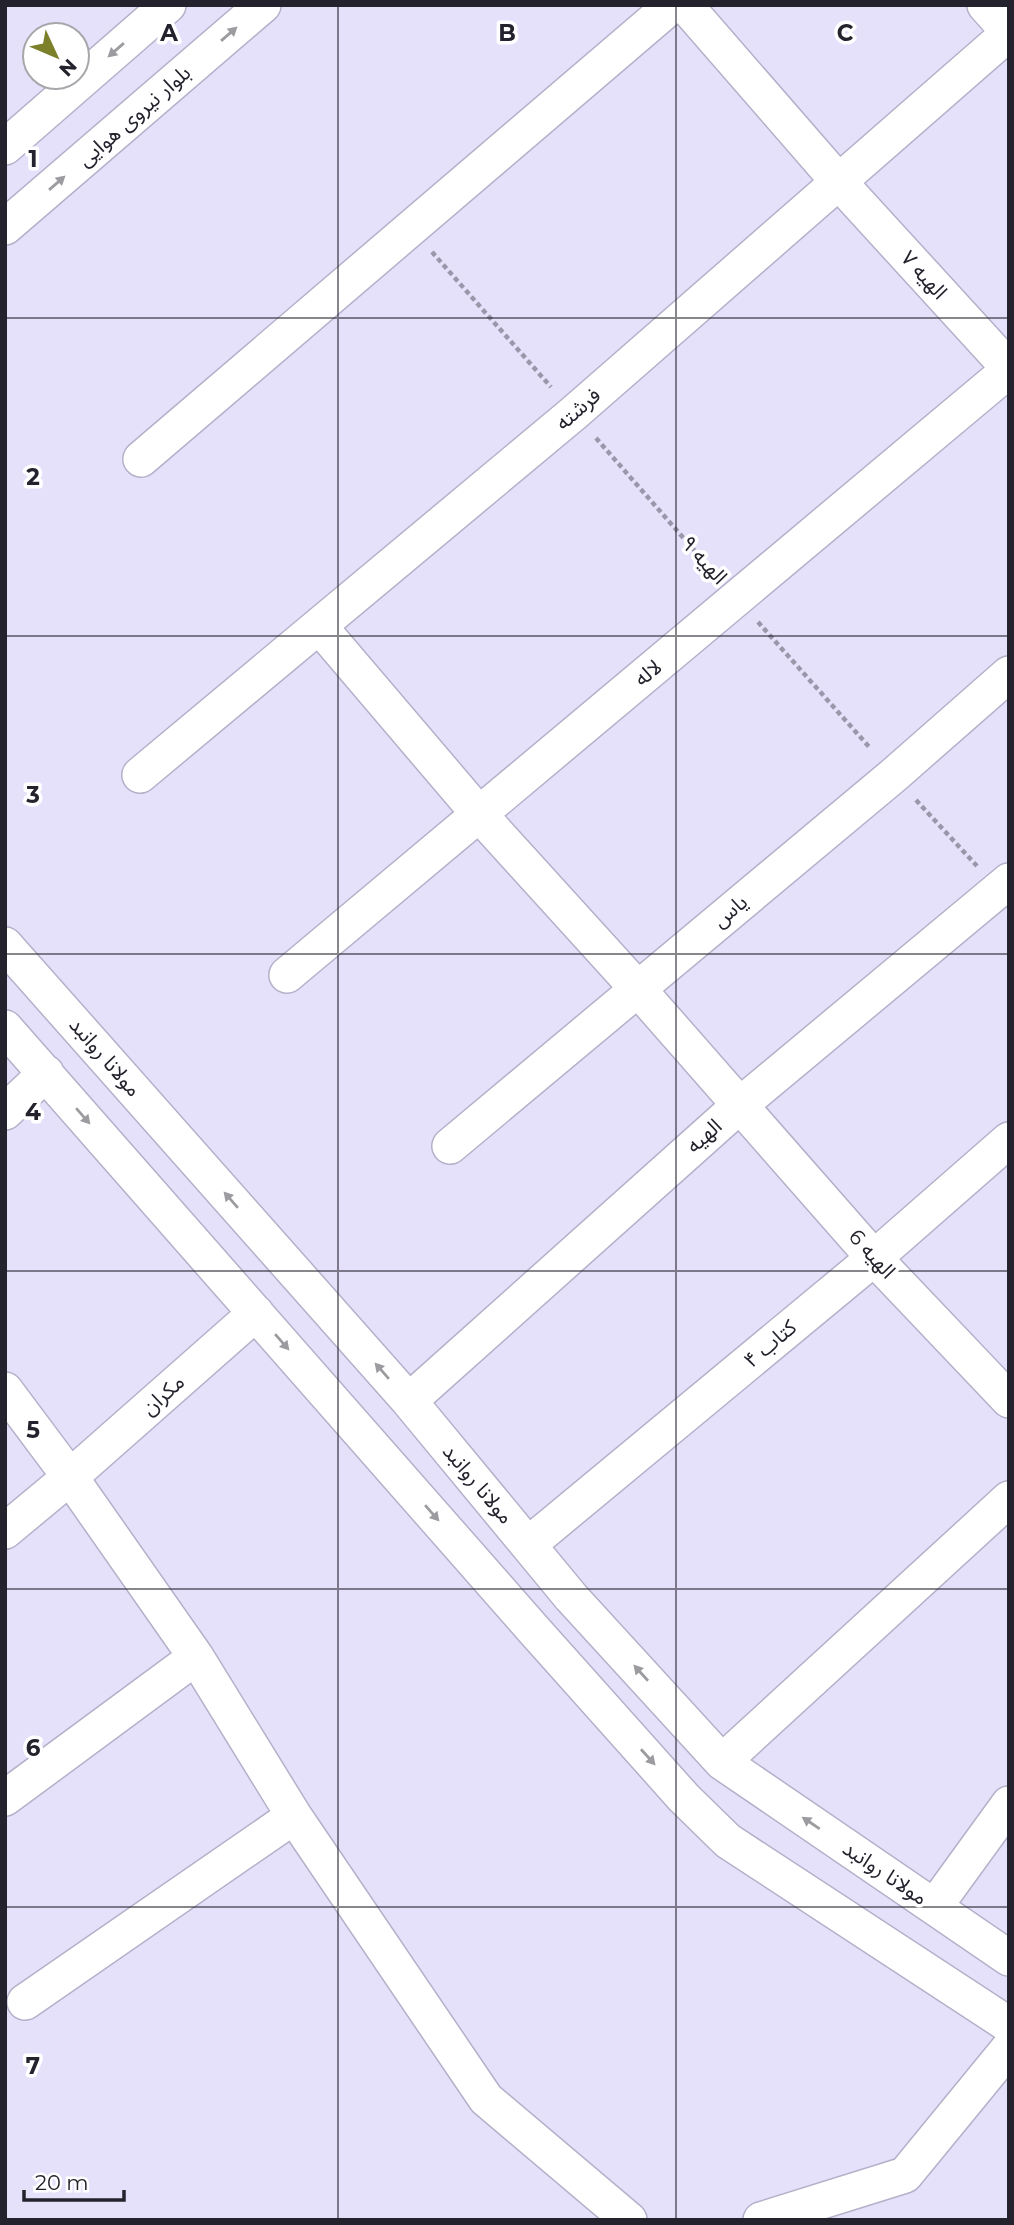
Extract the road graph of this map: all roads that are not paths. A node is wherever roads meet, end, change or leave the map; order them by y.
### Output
1 (168, 5) edge
2 (263, 5) edge
3 (672, 5) edge
4 (685, 5) edge
5 (985, 5) edge
6 (1009, 33) edge
7 (5, 147) edge
8 (838, 181) junction
9 (5, 227) edge
10 (1009, 369) edge
11 (141, 459) dead end
12 (319, 626) junction
13 (1009, 674) edge
14 (140, 775) dead end
15 (479, 814) junction
16 (1004, 885) edge
17 (5, 945) edge
18 (287, 975) dead end
19 (637, 988) junction
20 (5, 1028) edge
21 (46, 1073) junction
22 (740, 1105) junction
23 (5, 1112) edge
24 (1009, 1140) edge
25 (450, 1146) dead end
26 (874, 1258) junction
27 (256, 1312) junction
28 (5, 1390) edge
29 (1009, 1399) edge
30 (408, 1401) junction
31 (70, 1477) junction
32 (1009, 1499) edge
33 (5, 1531) edge
34 (529, 1544) junction
35 (571, 1597) junction
36 (533, 1629) junction
37 (196, 1657) junction
38 (722, 1762) junction
39 (5, 1798) edge
40 (1009, 1804) edge
41 (294, 1816) junction
42 (935, 1906) junction
43 (1009, 1958) edge
44 (25, 2002) dead end
45 (1009, 2025) edge
46 (1009, 2048) edge
47 (629, 2220) edge
48 (761, 2220) edge

1 -> 7 street
9 -> 2 street, بلوار نیروی هوایی
3 - 11 street
4 - 8 street, الهیه ۷
5 - 6 street
6 - 8 street, فرشته
8 - 10 street, الهیه ۷
8 - 12 street, فرشته
10 - 15 street, لاله
12 - 14 street, فرشته
12 - 15 street
13 - 19 street, یاس
15 - 18 street, لاله
15 - 19 street
16 - 22 street, الهیه
30 -> 17 street, مولانا روانبد
19 - 22 street
19 - 25 street, یاس
20 - 21 street
21 - 23 street
21 -> 27 street
22 - 26 street, الهیه 6
22 - 30 street, الهیه
24 - 26 street, کتاب ۴
26 - 29 street, الهیه 6
26 - 34 street, کتاب ۴
27 - 31 street, مکران
27 -> 36 street
28 - 31 street
30 - 34 street, مولانا روانبد
31 - 33 street, مکران
31 - 37 street
32 - 38 street
34 - 35 street, مولانا روانبد
35 - 36 street
38 -> 35 street, مولانا روانبد
36 -> 45 street
37 - 39 street
37 - 41 street
42 -> 38 street, مولانا روانبد
40 - 42 street
41 - 44 street
41 - 47 street
42 - 43 street, مولانا روانبد
46 - 48 street

